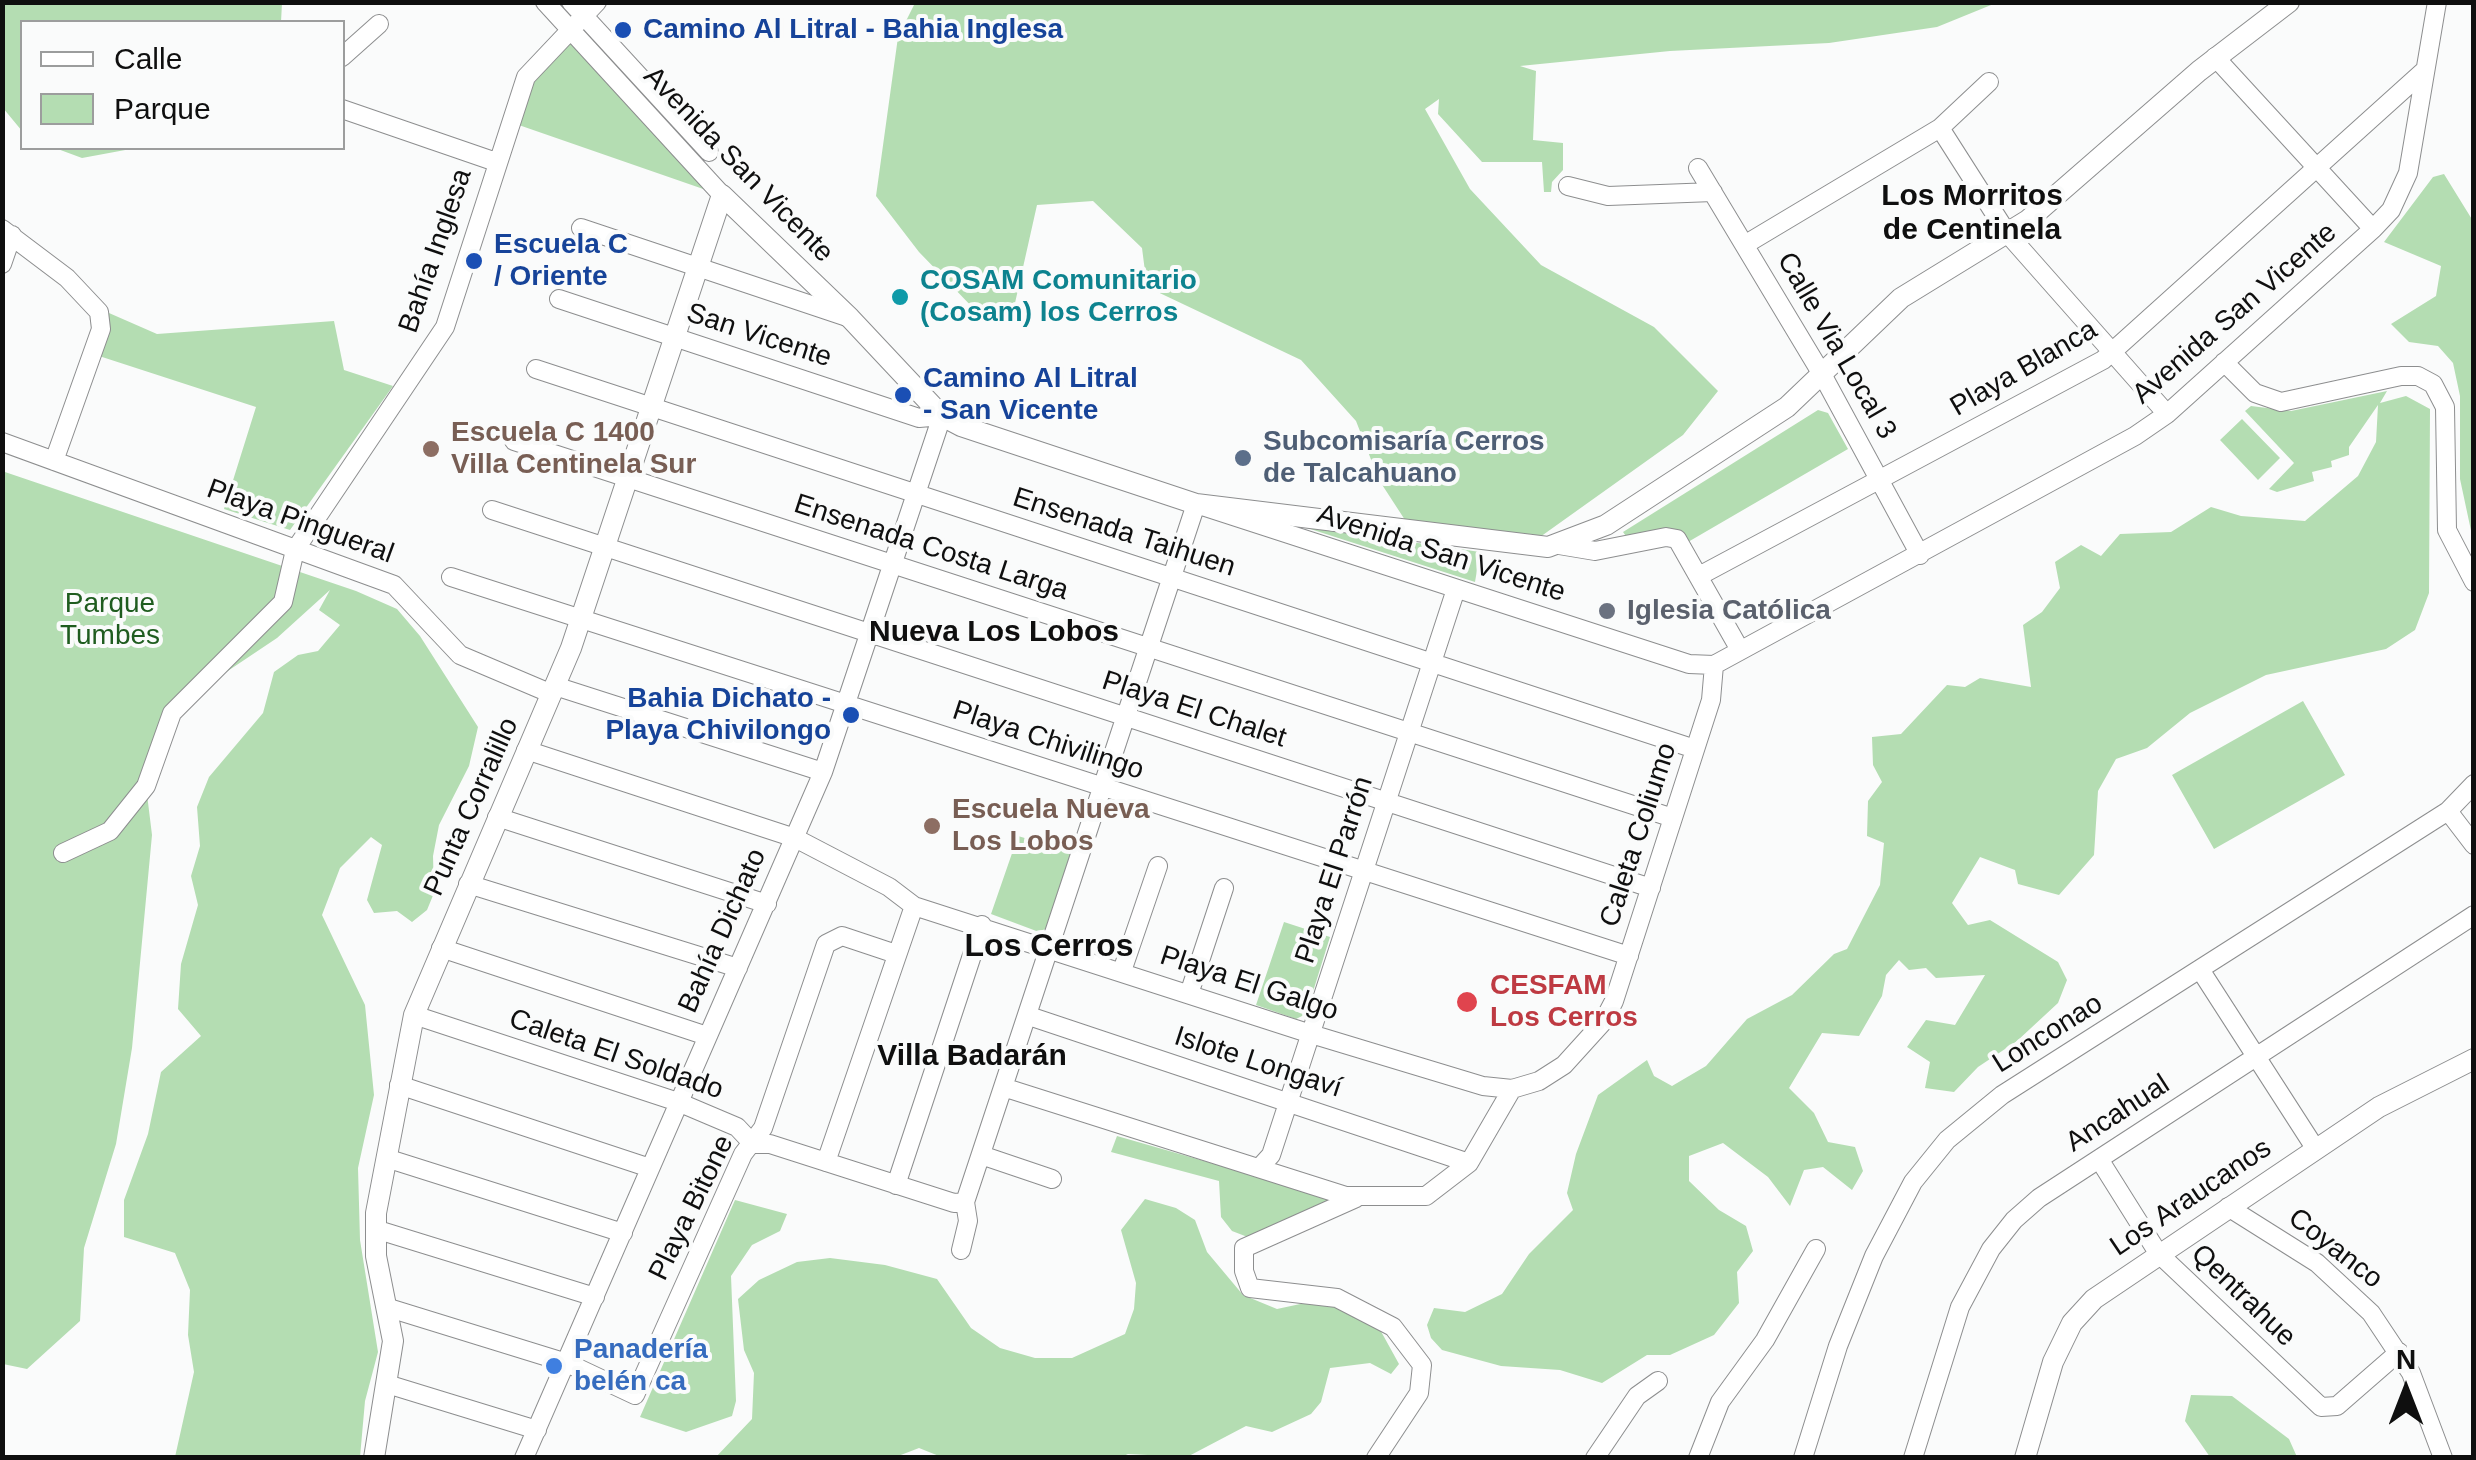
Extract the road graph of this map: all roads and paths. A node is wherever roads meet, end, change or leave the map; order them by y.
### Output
1 (545, 2) edge
2 (571, 2) edge
3 (2290, 2) edge
4 (2437, 2) edge
5 (584, 17) edge
6 (379, 24) dead end
7 (345, 54) edge
8 (2216, 57) junction
9 (2425, 70) junction
10 (1988, 82) dead end
11 (345, 110) edge
12 (1940, 128) junction
13 (710, 152) dead end
14 (496, 162) junction
15 (1698, 168) dead end
16 (2316, 168) junction
17 (1568, 186) dead end
18 (1713, 192) junction
19 (722, 195) junction
20 (582, 228) dead end
21 (2373, 229) junction
22 (7, 232) edge
23 (2007, 233) junction
24 (1746, 244) junction
25 (2, 264) edge
26 (699, 268) junction
27 (559, 299) dead end
28 (850, 318) junction
29 (676, 338) junction
30 (2112, 353) junction
31 (2224, 362) junction
32 (536, 369) dead end
33 (1823, 376) junction
34 (652, 408) junction
35 (2167, 414) junction
36 (942, 416) junction
37 (514, 440) dead end
38 (2, 442) edge
39 (54, 461) junction
40 (629, 478) junction
41 (1880, 480) junction
42 (914, 493) junction
43 (1196, 504) junction
44 (492, 510) dead end
45 (1559, 545) junction
46 (606, 548) junction
47 (295, 550) junction
48 (1920, 555) junction
49 (891, 564) junction
50 (1700, 576) junction
51 (451, 577) dead end
52 (1172, 578) junction
53 (2474, 582) edge
54 (1456, 589) junction
55 (582, 619) junction
56 (868, 633) junction
57 (1149, 648) junction
58 (1740, 650) junction
59 (1432, 663) junction
60 (1714, 665) junction
61 (553, 690) junction
62 (845, 704) junction
63 (1126, 717) junction
64 (1409, 732) junction
65 (1695, 749) junction
66 (526, 750) junction
67 (822, 772) junction
68 (2474, 784) edge
69 (1104, 787) junction
70 (1386, 802) junction
71 (2448, 811) junction
72 (497, 817) junction
73 (1673, 818) junction
74 (794, 838) junction
75 (2474, 845) edge
76 (63, 853) dead end
77 (1158, 866) dead end
78 (1364, 871) junction
79 (468, 884) junction
80 (1224, 888) dead end
81 (1651, 888) junction
82 (767, 904) junction
83 (914, 906) junction
84 (2474, 915) edge
85 (982, 926) junction
86 (440, 948) junction
87 (1051, 948) junction
88 (896, 954) junction
89 (1630, 956) junction
90 (738, 968) junction
91 (1122, 972) junction
92 (2201, 972) junction
93 (1189, 994) junction
94 (414, 1015) junction
95 (1029, 1016) junction
96 (1311, 1034) junction
97 (707, 1036) junction
98 (2258, 1056) junction
99 (2474, 1059) edge
100 (399, 1085) junction
101 (1006, 1088) junction
102 (1512, 1089) junction
103 (678, 1102) junction
104 (1288, 1102) junction
105 (754, 1144) junction
106 (2315, 1148) junction
107 (984, 1156) junction
108 (386, 1158) junction
109 (2099, 1160) junction
110 (826, 1162) junction
111 (1469, 1163) junction
112 (1261, 1166) junction
113 (650, 1168) junction
114 (1052, 1179) dead end
115 (896, 1184) junction
116 (1360, 1196) junction
117 (966, 1202) junction
118 (2228, 1207) junction
119 (375, 1229) junction
120 (623, 1233) junction
121 (1816, 1249) dead end
122 (961, 1250) dead end
123 (2158, 1253) junction
124 (595, 1297) junction
125 (389, 1308) junction
126 (2399, 1352) junction
127 (567, 1363) junction
128 (1658, 1381) dead end
129 (386, 1384) junction
130 (537, 1430) junction
131 (379, 1456) edge
132 (524, 1458) edge
133 (1376, 1458) edge
134 (1595, 1458) edge
135 (1698, 1458) edge
136 (1804, 1458) edge
137 (1913, 1458) edge
138 (2025, 1458) edge
139 (2443, 1458) edge

1 - 5 street, Avenida San Vicente
2 - 5 street, Avenida San Vicente
3 - 8 street
4 - 9 street, Avenida San Vicente
5 - 13 street, Avenida San Vicente
5 - 14 street, Bahía Inglesa
5 - 19 street, Avenida San Vicente
6 - 7 street
8 - 16 street
8 - 23 street
9 - 16 street, Playa Blanca
9 - 21 street, Avenida San Vicente
10 - 12 street
11 - 14 street
12 - 23 street
12 - 24 street
14 - 47 street, Bahía Inglesa
15 - 18 street, Calle Via Local 3
16 - 21 street
16 - 30 street, Playa Blanca
17 - 18 street
18 - 24 street, Calle Via Local 3
19 - 26 street, Punta Corralillo
19 - 28 street, Avenida San Vicente
20 - 26 street
21 - 31 street, Avenida San Vicente
22 - 25 street
22 - 39 street
23 - 30 street
23 - 33 street
24 - 33 street, Calle Via Local 3
26 - 28 street
26 - 29 street, Punta Corralillo
27 - 29 street, San Vicente
28 - 36 street, Avenida San Vicente
29 - 34 street, Punta Corralillo
29 - 36 street, San Vicente
30 - 35 street
30 - 41 street, Playa Blanca
31 - 35 street, Avenida San Vicente
31 - 53 street
32 - 34 street, Ensenada Taihuen
33 - 41 street, Calle Via Local 3
33 - 45 street
34 - 40 street, Punta Corralillo
34 - 42 street, Ensenada Taihuen
35 - 48 street, Avenida San Vicente
36 - 42 street, Bahía Dichato
36 - 43 street, Avenida San Vicente
37 - 40 street, Ensenada Costa Larga
38 - 39 street, Playa Pingueral
39 - 47 street, Playa Pingueral
40 - 46 street, Punta Corralillo
40 - 49 street, Ensenada Costa Larga
41 - 48 street, Calle Via Local 3
41 - 50 street, Playa Blanca
42 - 49 street, Bahía Dichato
42 - 52 street, Ensenada Taihuen
43 - 45 street
43 - 52 street
43 - 54 street, Avenida San Vicente
44 - 46 street, Playa El Chalet
45 - 50 street
46 - 55 street, Punta Corralillo
46 - 56 street, Playa El Chalet
47 - 61 street, Playa Pingueral
47 - 76 street
48 - 58 street, Avenida San Vicente
49 - 56 street, Bahía Dichato
49 - 57 street, Ensenada Costa Larga
50 - 58 street
51 - 55 street, Playa Chivilingo
52 - 57 street
52 - 59 street, Ensenada Taihuen
54 - 59 street, Playa El Parrón
54 - 60 street, Avenida San Vicente
55 - 61 street, Punta Corralillo
55 - 62 street, Playa Chivilingo
56 - 62 street, Bahía Dichato
56 - 63 street, Playa El Chalet
57 - 63 street
57 - 64 street, Ensenada Costa Larga
58 - 60 street, Avenida San Vicente
59 - 64 street, Playa El Parrón
59 - 65 street, Ensenada Taihuen
60 - 65 street, Caleta Coliumo
61 - 66 street, Punta Corralillo
61 - 67 street, Playa Pingueral
62 - 67 street, Bahía Dichato
62 - 69 street, Playa Chivilingo
63 - 69 street
63 - 70 street, Playa El Chalet
64 - 70 street, Playa El Parrón
64 - 73 street, Ensenada Costa Larga
65 - 73 street, Caleta Coliumo
66 - 72 street, Punta Corralillo
66 - 74 street, Playa El Galgo
67 - 74 street, Bahía Dichato
68 - 71 street, Lonconao
69 - 78 street, Playa Chivilingo
69 - 87 street
70 - 78 street, Playa El Parrón
70 - 81 street, Playa El Chalet
71 - 75 street
71 - 92 street, Lonconao
72 - 79 street, Punta Corralillo
72 - 82 street
73 - 81 street, Caleta Coliumo
74 - 82 street, Bahía Dichato
74 - 83 street, Playa El Galgo
77 - 91 street
78 - 89 street, Playa Chivilingo
78 - 96 street, Playa El Parrón
79 - 86 street, Punta Corralillo
79 - 90 street
80 - 93 street
81 - 89 street, Caleta Coliumo
82 - 90 street, Bahía Dichato
83 - 85 street, Playa El Galgo
83 - 88 street
84 - 98 street, Ancahual
85 - 87 street, Playa El Galgo
85 - 115 street
86 - 94 street, Punta Corralillo
86 - 97 street
87 - 91 street, Playa El Galgo
87 - 95 street
88 - 105 street, Playa Bitone
88 - 110 street
89 - 102 street, Caleta Coliumo
90 - 97 street, Bahía Dichato
91 - 93 street, Playa El Galgo
92 - 98 street
92 - 136 street, Lonconao
93 - 96 street, Playa El Galgo
94 - 100 street, Punta Corralillo
94 - 103 street, Caleta El Soldado
95 - 101 street
95 - 104 street, Islote Longaví
96 - 102 street, Playa El Galgo
96 - 104 street, Playa El Parrón
97 - 103 street, Bahía Dichato
98 - 106 street
98 - 109 street, Ancahual
99 - 106 street, Los Araucanos
100 - 108 street, Punta Corralillo
100 - 113 street
101 - 107 street
101 - 112 street
102 - 111 street
103 - 105 street, Caleta El Soldado
103 - 113 street, Bahía Dichato
104 - 111 street, Islote Longaví
104 - 112 street, Playa El Parrón
105 - 110 street, Caleta El Soldado
105 - 127 street, Playa Bitone
106 - 118 street, Los Araucanos
107 - 114 street
107 - 117 street
108 - 119 street, Punta Corralillo
108 - 120 street
109 - 123 street, Qentrahue
109 - 137 street, Ancahual
110 - 115 street, Caleta El Soldado
111 - 116 street
112 - 116 street
113 - 120 street, Bahía Dichato
115 - 117 street, Caleta El Soldado
116 - 133 street
117 - 122 street
118 - 123 street, Los Araucanos
118 - 126 street, Coyanco
119 - 124 street
119 - 125 street, Punta Corralillo
120 - 124 street, Bahía Dichato
121 - 135 street
123 - 126 street, Qentrahue
123 - 138 street, Los Araucanos
124 - 127 street, Bahía Dichato
125 - 127 street
125 - 129 street, Punta Corralillo
126 - 139 street, Coyanco
127 - 130 street, Bahía Dichato
128 - 134 street
129 - 130 street
129 - 131 street, Punta Corralillo
130 - 132 street, Bahía Dichato

